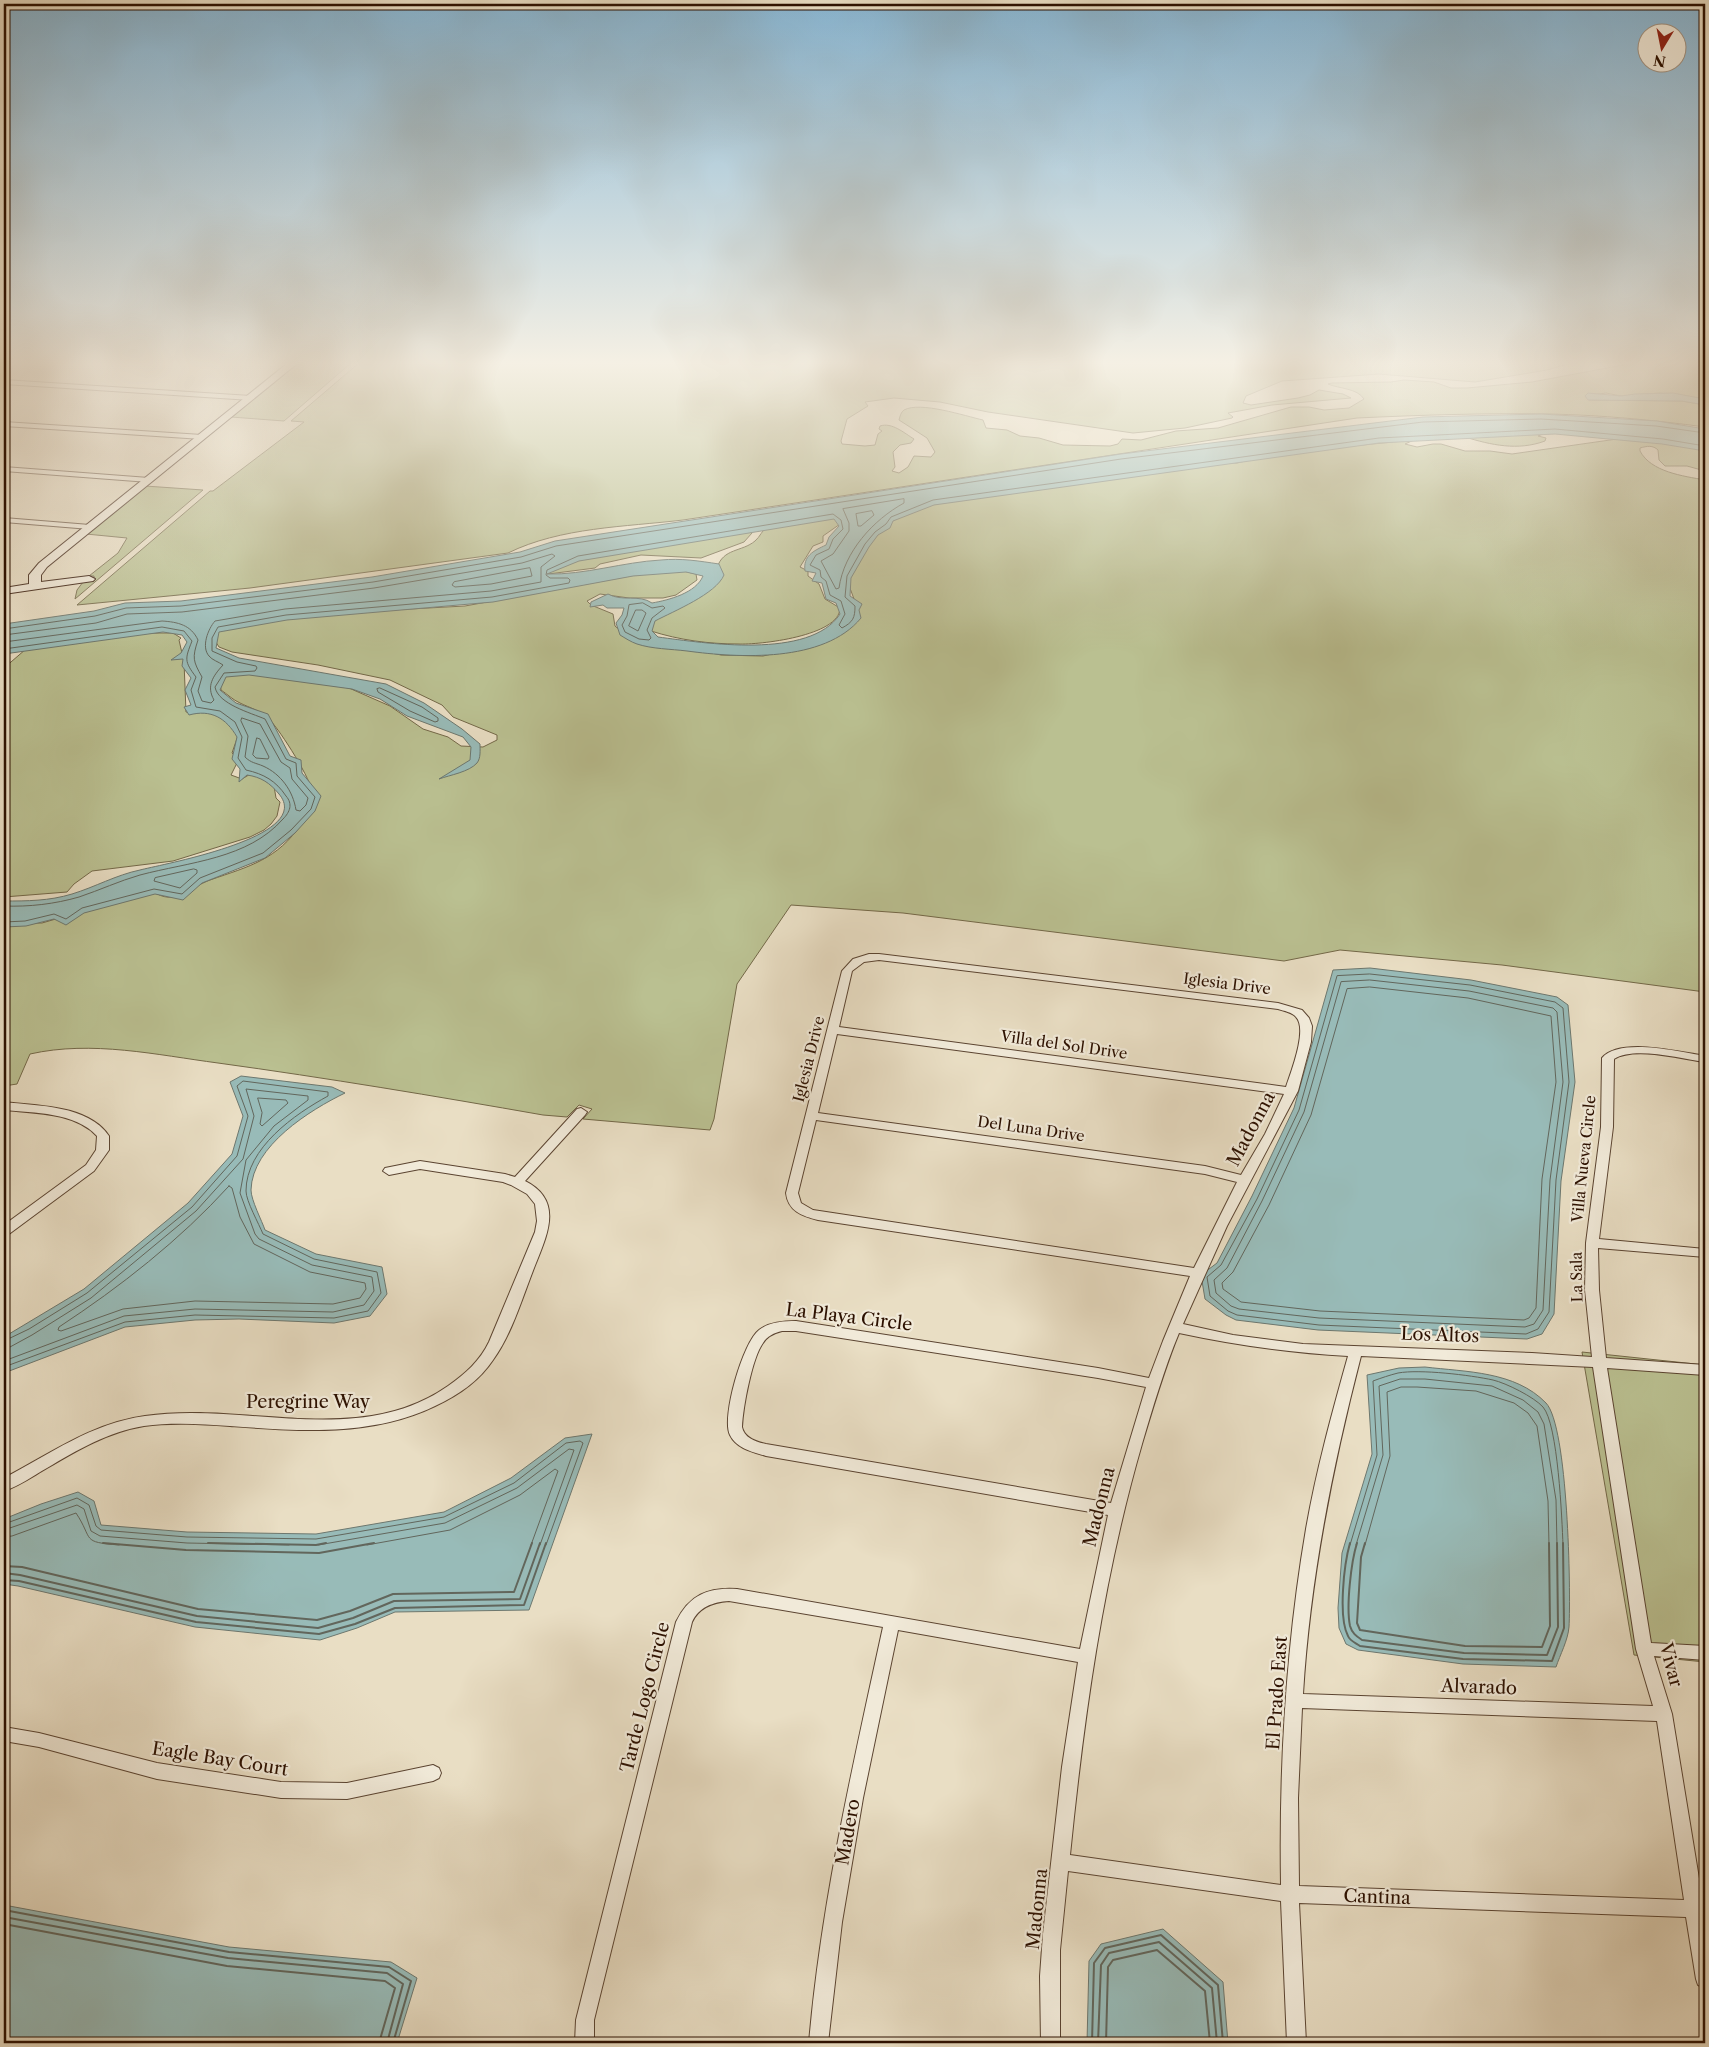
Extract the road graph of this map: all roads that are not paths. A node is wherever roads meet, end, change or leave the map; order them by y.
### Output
1 (176, 458) edge
2 (4, 470) edge
3 (148, 480) junction
4 (4, 520) edge
5 (90, 527) junction
6 (89, 579) dead end
7 (35, 586) junction
8 (4, 591) edge
9 (1300, 1015) joint
10 (832, 1030) junction
11 (1705, 1060) edge
12 (1292, 1090) junction
13 (4, 1106) edge
14 (581, 1112) dead end
15 (811, 1116) junction
16 (389, 1170) dead end
17 (1245, 1180) junction
18 (517, 1182) junction
19 (4, 1231) edge
20 (1592, 1244) junction
21 (1705, 1253) edge
22 (1198, 1272) junction
23 (1175, 1327) junction
24 (1356, 1351) junction
25 (1600, 1362) junction
26 (1705, 1370) edge
27 (1154, 1384) junction
28 (4, 1485) edge
29 (1116, 1510) junction
30 (892, 1622) junction
31 (1644, 1649) junction
32 (1705, 1654) edge
33 (1086, 1657) junction
34 (1294, 1702) junction
35 (1664, 1714) junction
36 (4, 1734) edge
37 (433, 1773) dead end
38 (1061, 1862) junction
39 (1288, 1894) junction
40 (1695, 1909) junction
41 (1705, 1979) edge
42 (584, 2043) edge
43 (818, 2043) edge
44 (1050, 2043) edge
45 (1296, 2043) edge

1 - 3 street
2 - 3 street
3 - 5 street
4 - 5 street
5 - 7 street
6 - 7 street
7 - 8 street
9 - 10 street, Iglesia Drive
9 - 12 street, Madonna
10 - 12 street, Villa del Sol Drive
10 - 15 street, Iglesia Drive
11 - 20 street, Villa Nueva Circle
12 - 17 street, Madonna
13 - 19 street
14 - 18 street
15 - 17 street, Del Luna Drive
15 - 22 street, Iglesia Drive
16 - 18 street, Peregrine Way
17 - 22 street, Madonna
18 - 28 street, Peregrine Way
20 - 21 street, La Sala
20 - 25 street, La Sala
22 - 23 street, Madonna
23 - 24 street, Los Altos
23 - 27 street, Madonna
24 - 25 street, Los Altos
24 - 34 street, El Prado East
25 - 26 street, Los Altos
25 - 31 street, Vivar
27 - 29 street, Madonna
27 - 29 street, La Playa Circle
29 - 33 street, Madonna
30 - 33 street, Tarde Logo Circle
30 - 42 street, Tarde Logo Circle
30 - 43 street, Madero
31 - 32 street
31 - 35 street, Vivar
33 - 38 street, Madonna
34 - 35 street, Alvarado
34 - 39 street, El Prado East
35 - 40 street, Vivar
36 - 37 street, Eagle Bay Court
38 - 39 street, Cantina
38 - 44 street, Madonna
39 - 40 street, Cantina
39 - 45 street, El Prado East
40 - 41 street, Vivar

